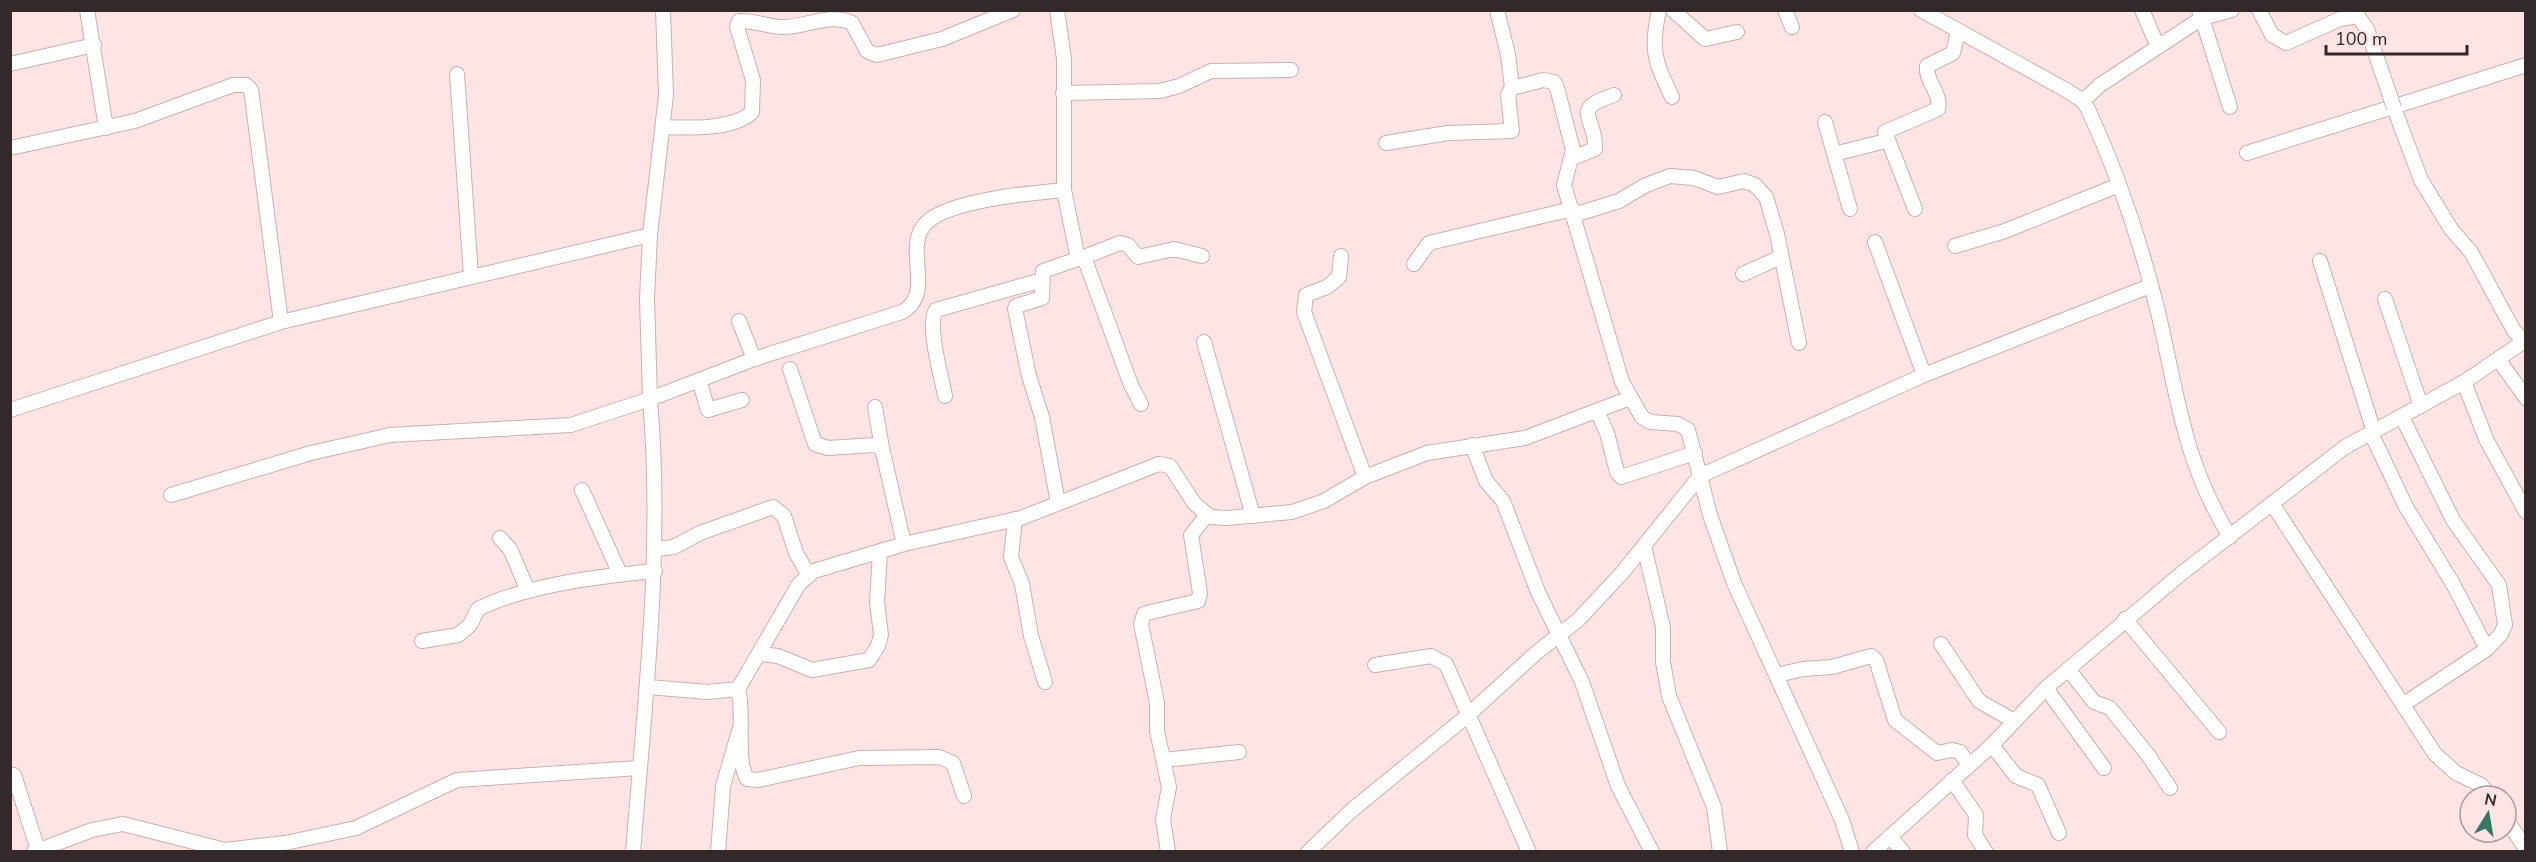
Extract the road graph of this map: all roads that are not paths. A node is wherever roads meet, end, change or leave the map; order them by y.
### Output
1 (87, 10) edge
2 (663, 10) edge
3 (1013, 10) edge
4 (1058, 10) edge
5 (1497, 10) edge
6 (1659, 10) edge
7 (1673, 10) edge
8 (1785, 10) edge
9 (1921, 10) edge
10 (2142, 10) edge
11 (2232, 10) edge
12 (2259, 10) edge
13 (2200, 14) edge
14 (1792, 27) dead end
15 (1737, 32) dead end
16 (1957, 35) junction
17 (94, 45) junction
18 (2158, 47) junction
19 (10, 64) edge
20 (2526, 65) edge
21 (1291, 70) dead end
22 (457, 74) dead end
23 (1512, 88) junction
24 (1063, 93) junction
25 (1614, 95) dead end
26 (1672, 97) dead end
27 (2086, 105) junction
28 (2230, 107) dead end
29 (1825, 122) dead end
30 (106, 128) junction
31 (663, 128) junction
32 (1886, 141) junction
33 (1386, 143) dead end
34 (10, 148) edge
35 (2247, 153) dead end
36 (1834, 154) junction
37 (1572, 158) junction
38 (2120, 185) junction
39 (1064, 190) junction
40 (1850, 209) dead end
41 (1915, 209) dead end
42 (1573, 212) junction
43 (650, 235) junction
44 (1875, 242) dead end
45 (1954, 246) dead end
46 (1202, 256) dead end
47 (1341, 256) dead end
48 (1781, 257) junction
49 (1081, 258) junction
50 (2320, 261) dead end
51 (1414, 264) dead end
52 (1743, 274) dead end
53 (471, 276) junction
54 (1042, 280) junction
55 (2150, 286) junction
56 (2385, 299) dead end
57 (739, 321) dead end
58 (281, 322) junction
59 (2524, 341) edge
60 (1204, 342) dead end
61 (1799, 343) dead end
62 (2500, 358) junction
63 (754, 359) junction
64 (790, 369) dead end
65 (1924, 375) junction
66 (699, 380) junction
67 (2464, 382) junction
68 (945, 396) dead end
69 (1630, 398) junction
70 (2526, 398) edge
71 (650, 399) junction
72 (741, 400) dead end
73 (1141, 404) dead end
74 (2421, 406) junction
75 (875, 407) dead end
76 (10, 410) edge
77 (1597, 411) junction
78 (2402, 417) junction
79 (2373, 433) junction
80 (1472, 445) junction
81 (882, 448) junction
82 (1695, 453) junction
83 (1700, 476) junction
84 (1365, 477) junction
85 (582, 490) dead end
86 (171, 495) dead end
87 (1058, 503) junction
88 (2272, 505) junction
89 (2526, 512) edge
90 (1207, 515) junction
91 (1253, 516) junction
92 (1015, 519) junction
93 (2230, 537) junction
94 (500, 538) dead end
95 (904, 544) junction
96 (1644, 546) junction
97 (656, 549) junction
98 (880, 552) junction
99 (655, 571) junction
100 (620, 574) junction
101 (808, 574) junction
102 (528, 591) junction
103 (2125, 619) junction
104 (1560, 633) junction
105 (422, 641) dead end
106 (1941, 644) dead end
107 (2487, 649) junction
108 (759, 654) junction
109 (1375, 665) dead end
110 (2068, 669) junction
111 (1777, 675) junction
112 (1045, 682) dead end
113 (648, 687) junction
114 (738, 688) junction
115 (2046, 688) junction
116 (2404, 704) junction
117 (1467, 716) junction
118 (2014, 721) junction
119 (739, 731) junction
120 (2219, 732) dead end
121 (1992, 745) junction
122 (1239, 752) dead end
123 (1164, 760) junction
124 (1968, 764) junction
125 (639, 768) junction
126 (2104, 768) dead end
127 (14, 775) dead end
128 (1952, 780) junction
129 (2479, 784) edge
130 (2170, 788) dead end
131 (964, 796) dead end
132 (2058, 833) dead end
133 (1890, 836) junction
134 (36, 851) edge
135 (633, 852) edge
136 (718, 852) edge
137 (1168, 852) edge
138 (1308, 852) edge
139 (1528, 852) edge
140 (1652, 852) edge
141 (1720, 852) edge
142 (1852, 852) edge
143 (1873, 852) edge
144 (1903, 852) edge
145 (1986, 852) edge

1 - 17 street
2 - 31 street
3 - 31 street
4 - 24 street
5 - 23 street
6 - 26 street
7 - 15 street
8 - 14 street
9 - 16 street
10 - 18 street
11 - 13 street
12 - 59 street, bridge
13 - 18 street
13 - 28 street
16 - 27 street
16 - 32 street
17 - 19 street
17 - 30 street
18 - 27 street
20 - 35 street
21 - 24 street
22 - 53 street
23 - 33 street
23 - 37 street
24 - 39 street
25 - 37 street
27 - 38 street
29 - 36 street
30 - 34 street
30 - 58 street
31 - 43 street
32 - 36 street
32 - 41 street
36 - 40 street
37 - 42 street
38 - 45 street
38 - 55 street
39 - 49 street
39 - 63 street
42 - 48 street
42 - 51 street
42 - 69 street
43 - 53 street
43 - 71 street
44 - 65 street
46 - 49 street
47 - 84 street
48 - 52 street
48 - 61 street
49 - 54 street
49 - 73 street
50 - 79 street
53 - 58 street
54 - 68 street
54 - 87 street
55 - 65 street
55 - 93 street
56 - 74 street
57 - 63 street
58 - 76 street
59 - 62 street
60 - 91 street
62 - 67 street
62 - 70 street
63 - 66 street
64 - 81 street
65 - 83 street
66 - 71 street
66 - 72 street
67 - 74 street
67 - 89 street
69 - 77 street
69 - 82 street
71 - 86 street
71 - 97 street
74 - 78 street
75 - 81 street
77 - 80 street
77 - 82 street
78 - 79 street
78 - 107 street
79 - 88 street
79 - 107 street
80 - 84 street
80 - 104 street
81 - 95 street
82 - 83 street
83 - 96 street
83 - 111 street
84 - 91 street
85 - 100 street
87 - 90 street
87 - 92 street
88 - 93 street
88 - 116 street
90 - 91 street
90 - 123 street
92 - 95 street
92 - 112 street
93 - 103 street
94 - 102 street
95 - 98 street
96 - 104 street
96 - 141 street
97 - 99 street
97 - 101 street
98 - 101 street
98 - 108 street
99 - 100 street
99 - 113 street
100 - 102 street
101 - 108 street
102 - 105 street
103 - 110 street
103 - 120 street
104 - 117 street
104 - 140 street
106 - 118 street
107 - 116 street
108 - 114 street
109 - 117 street
110 - 115 street
110 - 130 street
111 - 124 street
111 - 142 street
113 - 114 street
113 - 125 street
114 - 119 street
115 - 118 street
115 - 126 street
116 - 129 street
117 - 138 street
117 - 139 street
118 - 121 street
119 - 131 street
119 - 136 street
121 - 124 street
121 - 132 street
122 - 123 street
123 - 137 street
124 - 128 street
125 - 134 street
125 - 135 street
127 - 134 street
128 - 133 street
128 - 145 street
133 - 143 street
133 - 144 street

